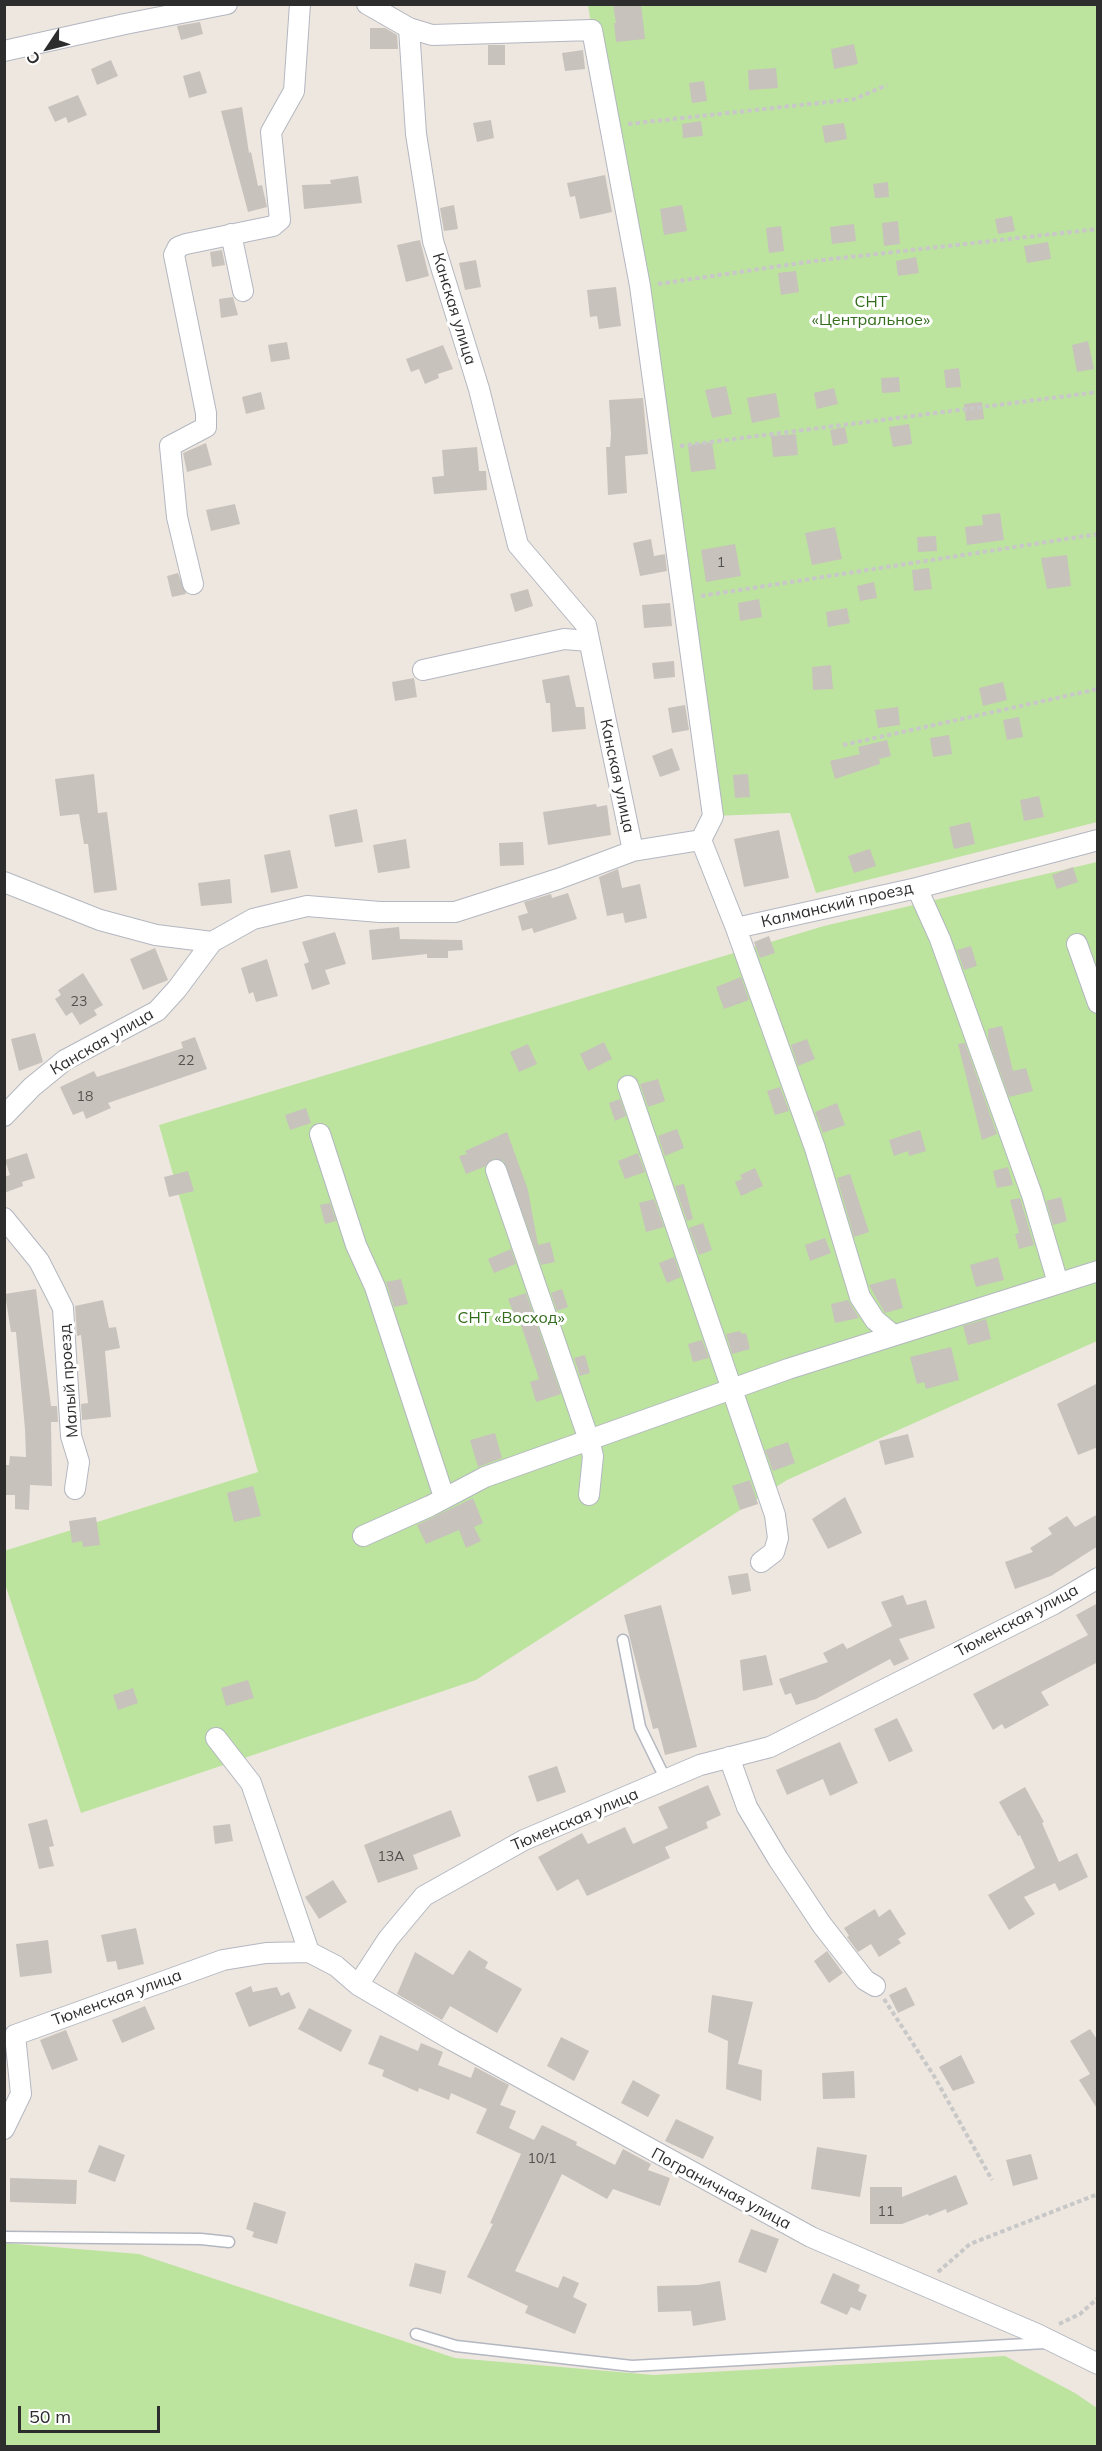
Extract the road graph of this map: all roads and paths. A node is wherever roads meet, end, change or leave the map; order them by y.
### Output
1 (227, 4) edge
2 (300, 4) edge
3 (367, 4) edge
4 (409, 28) junction
5 (4, 51) edge
6 (887, 85) dead end
7 (610, 127) junction
8 (1098, 229) edge
9 (231, 234) junction
10 (640, 286) junction
11 (243, 291) dead end
12 (1098, 392) edge
13 (662, 448) junction
14 (1098, 534) edge
15 (193, 584) dead end
16 (682, 599) junction
17 (589, 641) junction
18 (423, 670) dead end
19 (1098, 689) edge
20 (843, 745) dead end
21 (701, 840) junction
22 (1098, 840) edge
23 (633, 850) junction
24 (4, 882) edge
25 (917, 888) junction
26 (736, 928) junction
27 (212, 942) junction
28 (1077, 944) dead end
29 (1098, 1003) edge
30 (628, 1086) dead end
31 (4, 1116) edge
32 (320, 1134) dead end
33 (496, 1170) dead end
34 (4, 1218) edge
35 (1098, 1271) edge
36 (1058, 1283) junction
37 (892, 1335) junction
38 (731, 1390) junction
39 (590, 1440) junction
40 (75, 1489) dead end
41 (589, 1495) dead end
42 (444, 1497) junction
43 (363, 1536) dead end
44 (761, 1562) dead end
45 (1098, 1578) edge
46 (623, 1640) dead end
47 (216, 1738) dead end
48 (729, 1757) junction
49 (662, 1782) junction
50 (309, 1952) junction
51 (358, 1985) junction
52 (875, 1986) joint
53 (10, 2034) edge
54 (4, 2129) edge
55 (992, 2180) dead end
56 (1098, 2194) edge
57 (4, 2237) edge
58 (229, 2242) dead end
59 (908, 2279) junction
60 (1098, 2298) edge
61 (416, 2334) dead end
62 (1043, 2338) junction
63 (1098, 2364) edge

1 - 5 street
2 - 9 street
3 - 4 street
4 - 7 street
4 - 17 street, Канская улица
6 - 7 path
7 - 10 street
8 - 10 path
9 - 11 street
9 - 15 street
10 - 13 street
12 - 13 path
13 - 16 street
14 - 16 path
16 - 21 street
17 - 18 street
17 - 23 street, Канская улица
19 - 20 path
21 - 23 street
21 - 26 street
22 - 25 street, Калманский проезд
23 - 27 street, Канская улица
24 - 27 street
25 - 26 street, Калманский проезд
25 - 36 street
26 - 37 street
27 - 31 street, Канская улица
28 - 29 street
30 - 38 street
32 - 42 street
33 - 39 street
34 - 40 street, Малый проезд
35 - 36 street
36 - 37 street
37 - 38 street
38 - 39 street
38 - 44 street
39 - 41 street
39 - 42 street
42 - 43 street
45 - 48 street, Тюменская улица
46 - 49 lane
47 - 50 street
48 - 49 street, Тюменская улица
48 - 52 street
49 - 51 street, Тюменская улица
50 - 51 street, Тюменская улица
50 - 53 street, Тюменская улица
51 - 59 street, Пограничная улица
52 - 55 path
53 - 54 street
56 - 59 path
57 - 58 lane
59 - 62 street, Пограничная улица
60 - 62 path
61 - 62 lane
62 - 63 street, Пограничная улица

